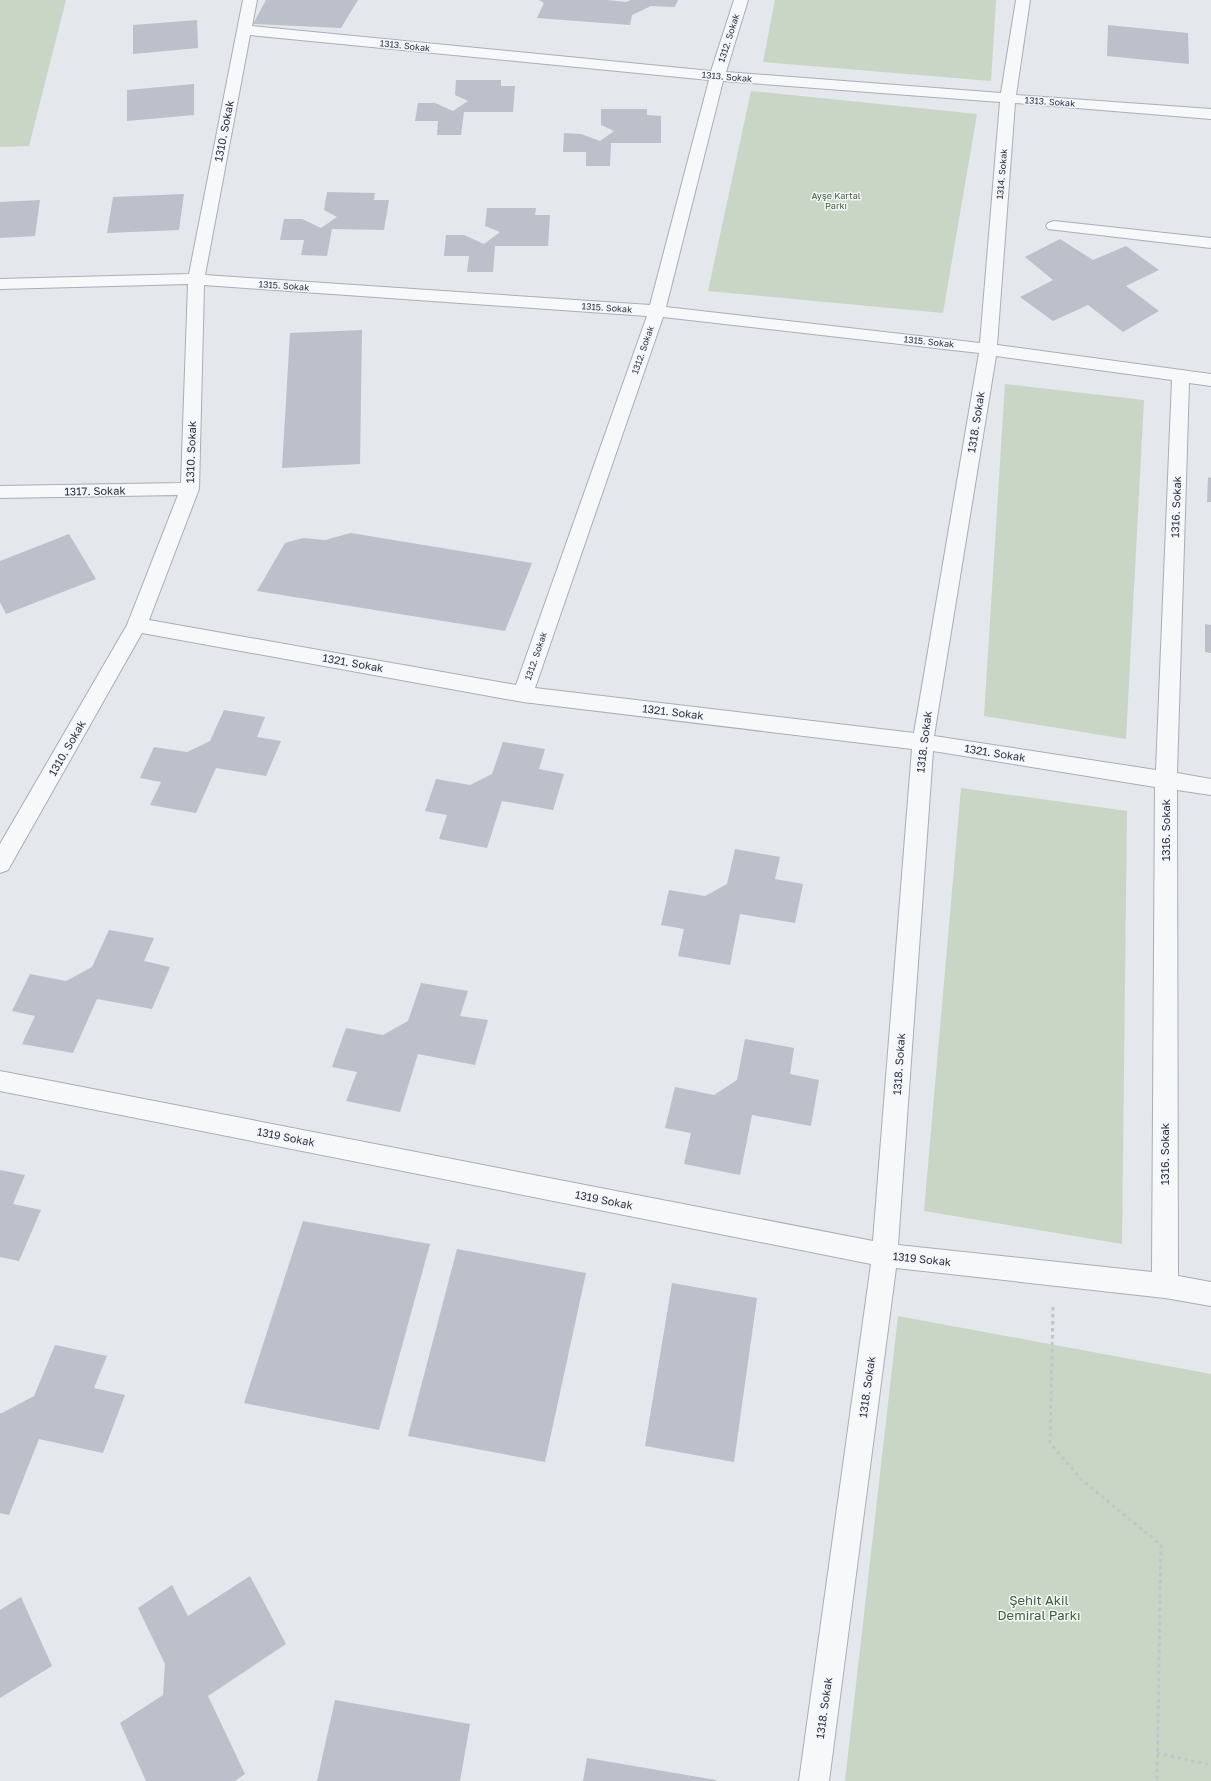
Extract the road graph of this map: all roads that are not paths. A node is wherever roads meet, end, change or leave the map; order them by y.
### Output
1 (250, 0) edge
2 (741, 0) edge
3 (1023, 0) edge
4 (244, 30) junction
5 (716, 76) junction
6 (1008, 98) junction
7 (1211, 114) edge
8 (1054, 226) dead end
9 (1211, 243) edge
10 (196, 279) junction
11 (0, 284) edge
12 (657, 311) junction
13 (988, 349) junction
14 (1180, 376) junction
15 (1211, 380) edge
16 (190, 489) junction
17 (0, 492) edge
18 (137, 625) junction
19 (523, 694) junction
20 (923, 742) junction
21 (1166, 781) junction
22 (1211, 787) edge
23 (0, 864) edge
24 (0, 1081) edge
25 (885, 1255) junction
26 (1165, 1286) junction
27 (1211, 1294) edge
28 (814, 1781) edge

1 - 4 street, 1310. Sokak
2 - 5 street, 1312. Sokak
3 - 6 street, 1314. Sokak
4 - 5 street, 1313. Sokak
4 - 10 street, 1310. Sokak
5 - 6 street, 1313. Sokak
5 - 12 street, 1312. Sokak
6 - 7 street, 1313. Sokak
6 - 13 street, 1314. Sokak
8 - 9 street
10 - 11 street, 1315. Sokak
10 - 12 street, 1315. Sokak
10 - 16 street, 1310. Sokak
12 - 13 street, 1315. Sokak
12 - 19 street, 1312. Sokak
13 - 14 street, 1315. Sokak
13 - 20 street, 1318. Sokak
14 - 15 street, 1315. Sokak
14 - 21 street, 1316. Sokak
16 - 17 street, 1317. Sokak
16 - 18 street, 1310. Sokak
18 - 19 street, 1321. Sokak
18 - 23 street, 1310. Sokak
19 - 20 street, 1321. Sokak
20 - 21 street, 1321. Sokak
20 - 25 street, 1318. Sokak
21 - 22 street, 1321. Sokak
21 - 26 street, 1316. Sokak
24 - 25 street, 1319 Sokak
25 - 26 street, 1319 Sokak
25 - 28 street, 1318. Sokak
26 - 27 street, 1319 Sokak

